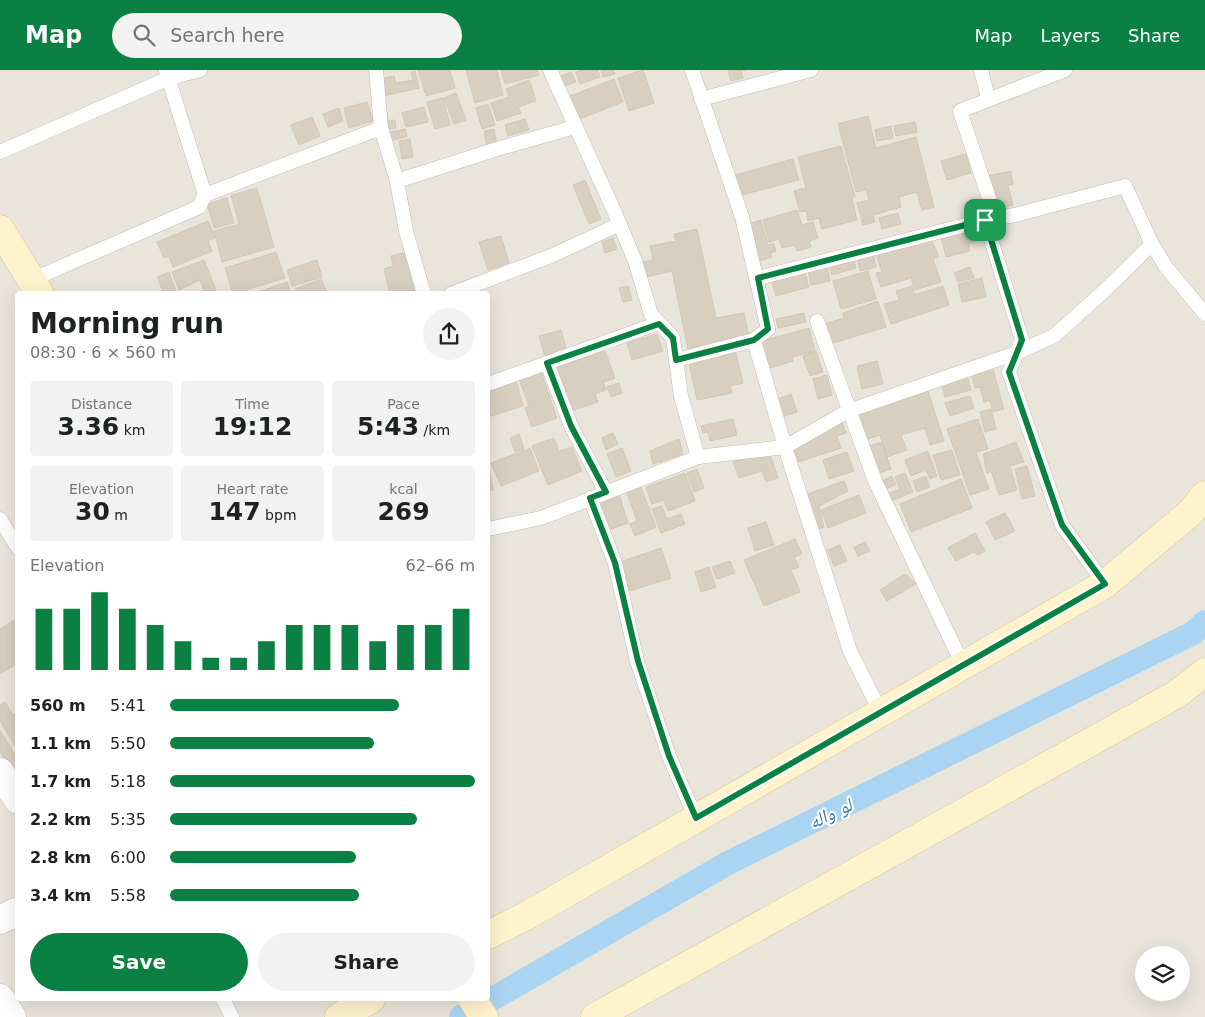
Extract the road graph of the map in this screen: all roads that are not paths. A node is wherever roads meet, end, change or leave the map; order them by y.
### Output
1 (200, 70) edge
2 (550, 70) edge
3 (692, 70) edge
4 (811, 70) edge
5 (981, 70) edge
6 (1065, 70) edge
7 (380, 71) edge
8 (167, 74) edge
9 (988, 98) junction
10 (701, 99) junction
11 (574, 127) junction
12 (381, 128) junction
13 (0, 152) edge
14 (397, 181) junction
15 (205, 195) junction
16 (985, 220) junction
17 (620, 224) junction
18 (0, 228) edge
19 (1152, 244) junction
20 (758, 278) junction
21 (36, 287) edge
22 (423, 291) edge
23 (460, 291) edge
24 (1205, 314) edge
25 (817, 321) dead end
26 (659, 324) junction
27 (754, 340) junction
28 (1016, 353) junction
29 (676, 360) junction
30 (547, 363) junction
31 (490, 383) edge
32 (848, 410) junction
33 (785, 447) junction
34 (698, 458) junction
35 (606, 492) junction
36 (1205, 495) edge
37 (590, 498) junction
38 (0, 519) edge
39 (490, 529) edge
40 (15, 543) edge
41 (1105, 584) junction
42 (963, 665) junction
43 (1205, 672) edge
44 (881, 713) junction
45 (0, 772) edge
46 (15, 795) edge
47 (696, 818) junction
48 (15, 912) edge
49 (0, 920) edge
50 (490, 934) edge
51 (0, 998) edge
52 (224, 1001) edge
53 (368, 1001) edge
54 (473, 1001) edge
55 (12, 1017) edge
56 (232, 1017) edge
57 (340, 1017) edge
58 (484, 1017) edge
59 (595, 1017) edge

1 - 8 lane
2 - 11 lane
3 - 10 lane
4 - 10 lane
5 - 9 lane
6 - 9 lane
7 - 12 lane
8 - 13 lane
8 - 15 lane
9 - 16 lane
10 - 20 lane
11 - 14 lane
11 - 17 lane
12 - 14 lane
12 - 15 lane
14 - 22 lane
15 - 21 lane
16 - 19 lane
16 - 20 lane
16 - 28 lane
17 - 23 lane
17 - 26 lane
18 - 21 street
19 - 24 lane
19 - 28 lane
20 - 27 lane
25 - 32 lane
26 - 29 lane
26 - 30 lane
27 - 29 lane
27 - 33 lane
28 - 32 lane
28 - 41 lane
29 - 34 lane
30 - 31 lane
30 - 35 lane
32 - 33 lane
32 - 42 lane
33 - 34 lane
33 - 44 lane
34 - 35 lane
35 - 37 lane
36 - 41 street
37 - 39 lane
37 - 47 lane
38 - 40 lane
41 - 42 street
42 - 44 street
43 - 59 street
44 - 47 street
45 - 46 street
47 - 50 street
48 - 49 street
51 - 55 street
52 - 56 lane
53 - 57 street
54 - 58 street

